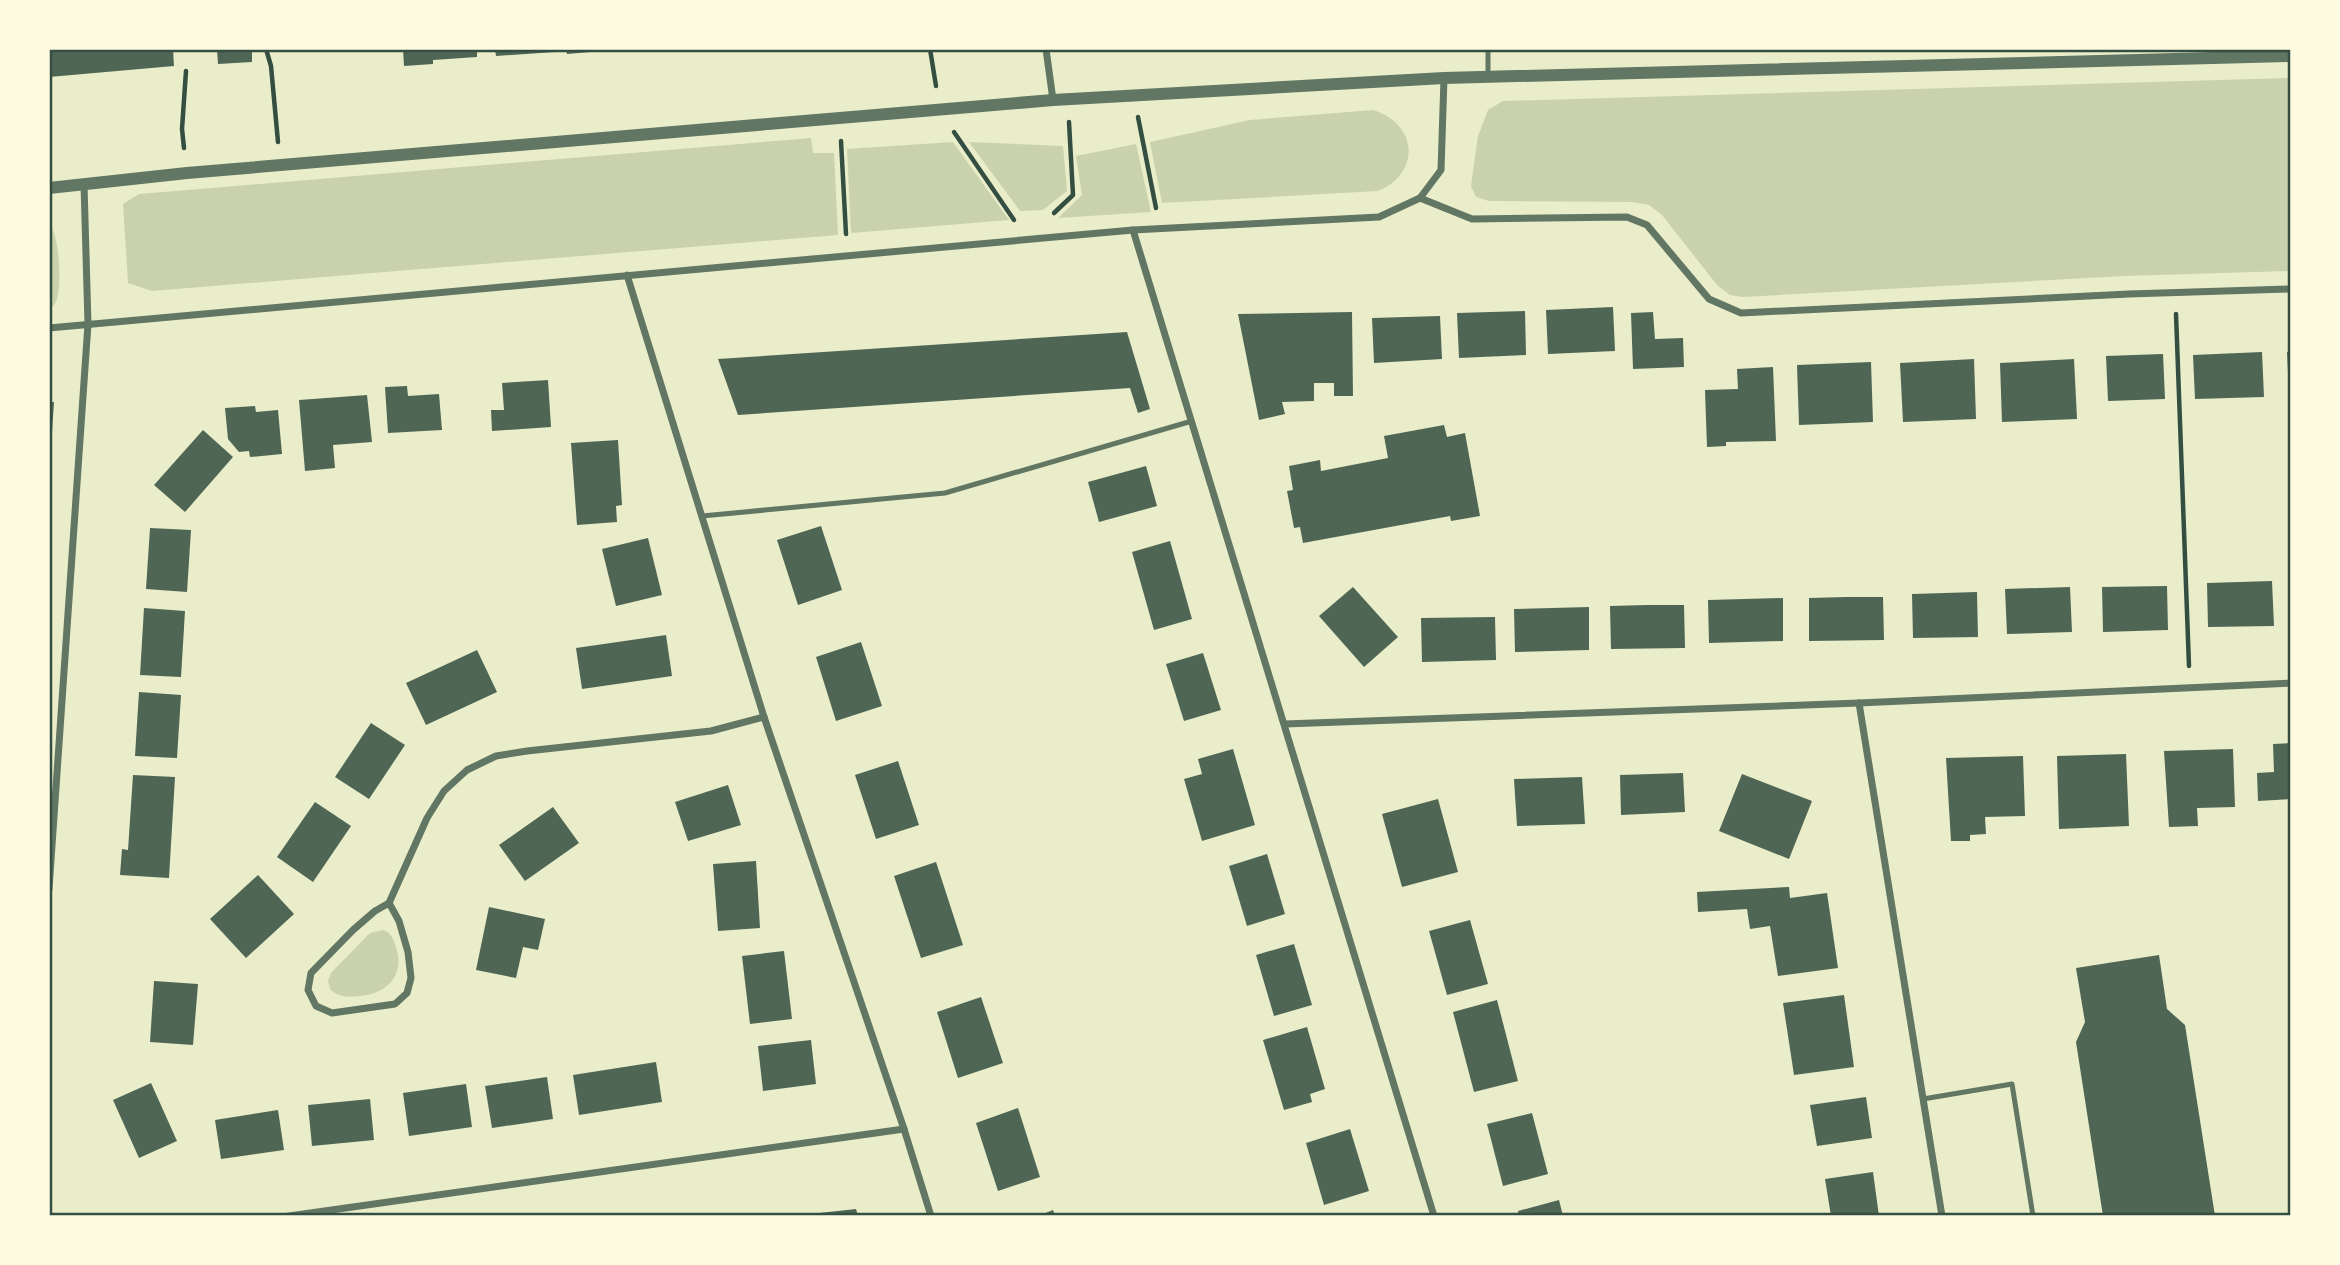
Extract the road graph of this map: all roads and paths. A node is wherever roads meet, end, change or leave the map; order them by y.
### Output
1 (266, 49) edge
2 (930, 49) edge
3 (1046, 49) edge
4 (1488, 49) edge
5 (2291, 56) edge
6 (186, 71) dead end
7 (1488, 76) junction
8 (1444, 78) junction
9 (1134, 96) junction
10 (1053, 100) junction
11 (1067, 100) junction
12 (940, 110) junction
13 (840, 119) junction
14 (280, 166) junction
15 (187, 173) junction
16 (84, 183) junction
17 (49, 188) edge
18 (1420, 198) junction
19 (1160, 229) junction
20 (1133, 230) junction
21 (1027, 240) junction
22 (847, 256) junction
23 (627, 275) junction
24 (2291, 289) edge
25 (2175, 293) junction
26 (88, 324) junction
27 (49, 327) edge
28 (1192, 421) junction
29 (702, 516) junction
30 (2291, 683) edge
31 (2189, 688) junction
32 (1859, 703) junction
33 (764, 717) junction
34 (1285, 724) junction
35 (49, 889) edge
36 (389, 903) junction
37 (1923, 1098) junction
38 (904, 1129) junction
39 (289, 1216) edge
40 (931, 1216) edge
41 (1434, 1216) edge
42 (1942, 1216) edge
43 (2033, 1216) edge

1 - 14 path
2 - 12 path
3 - 10 street
4 - 7 lane
5 - 7 street
6 - 15 path
7 - 8 street
8 - 9 street
8 - 18 street
9 - 11 street
9 - 19 path
10 - 11 street
10 - 12 street
11 - 21 path
12 - 13 street
12 - 21 path
13 - 14 street
13 - 22 path
14 - 15 street
15 - 16 street
16 - 17 street
16 - 26 street
18 - 19 street
18 - 25 street
19 - 20 street
20 - 21 street
20 - 28 street
21 - 22 street
22 - 23 street
23 - 26 street
23 - 29 street
24 - 25 street
25 - 31 path
26 - 27 street
26 - 35 street
28 - 29 lane
28 - 34 street
29 - 33 street
30 - 31 street
31 - 32 street
32 - 34 street
32 - 37 street
33 - 36 street
33 - 38 street
34 - 41 street
36 - 36 street
37 - 42 street
37 - 43 lane
38 - 39 street
38 - 40 street

